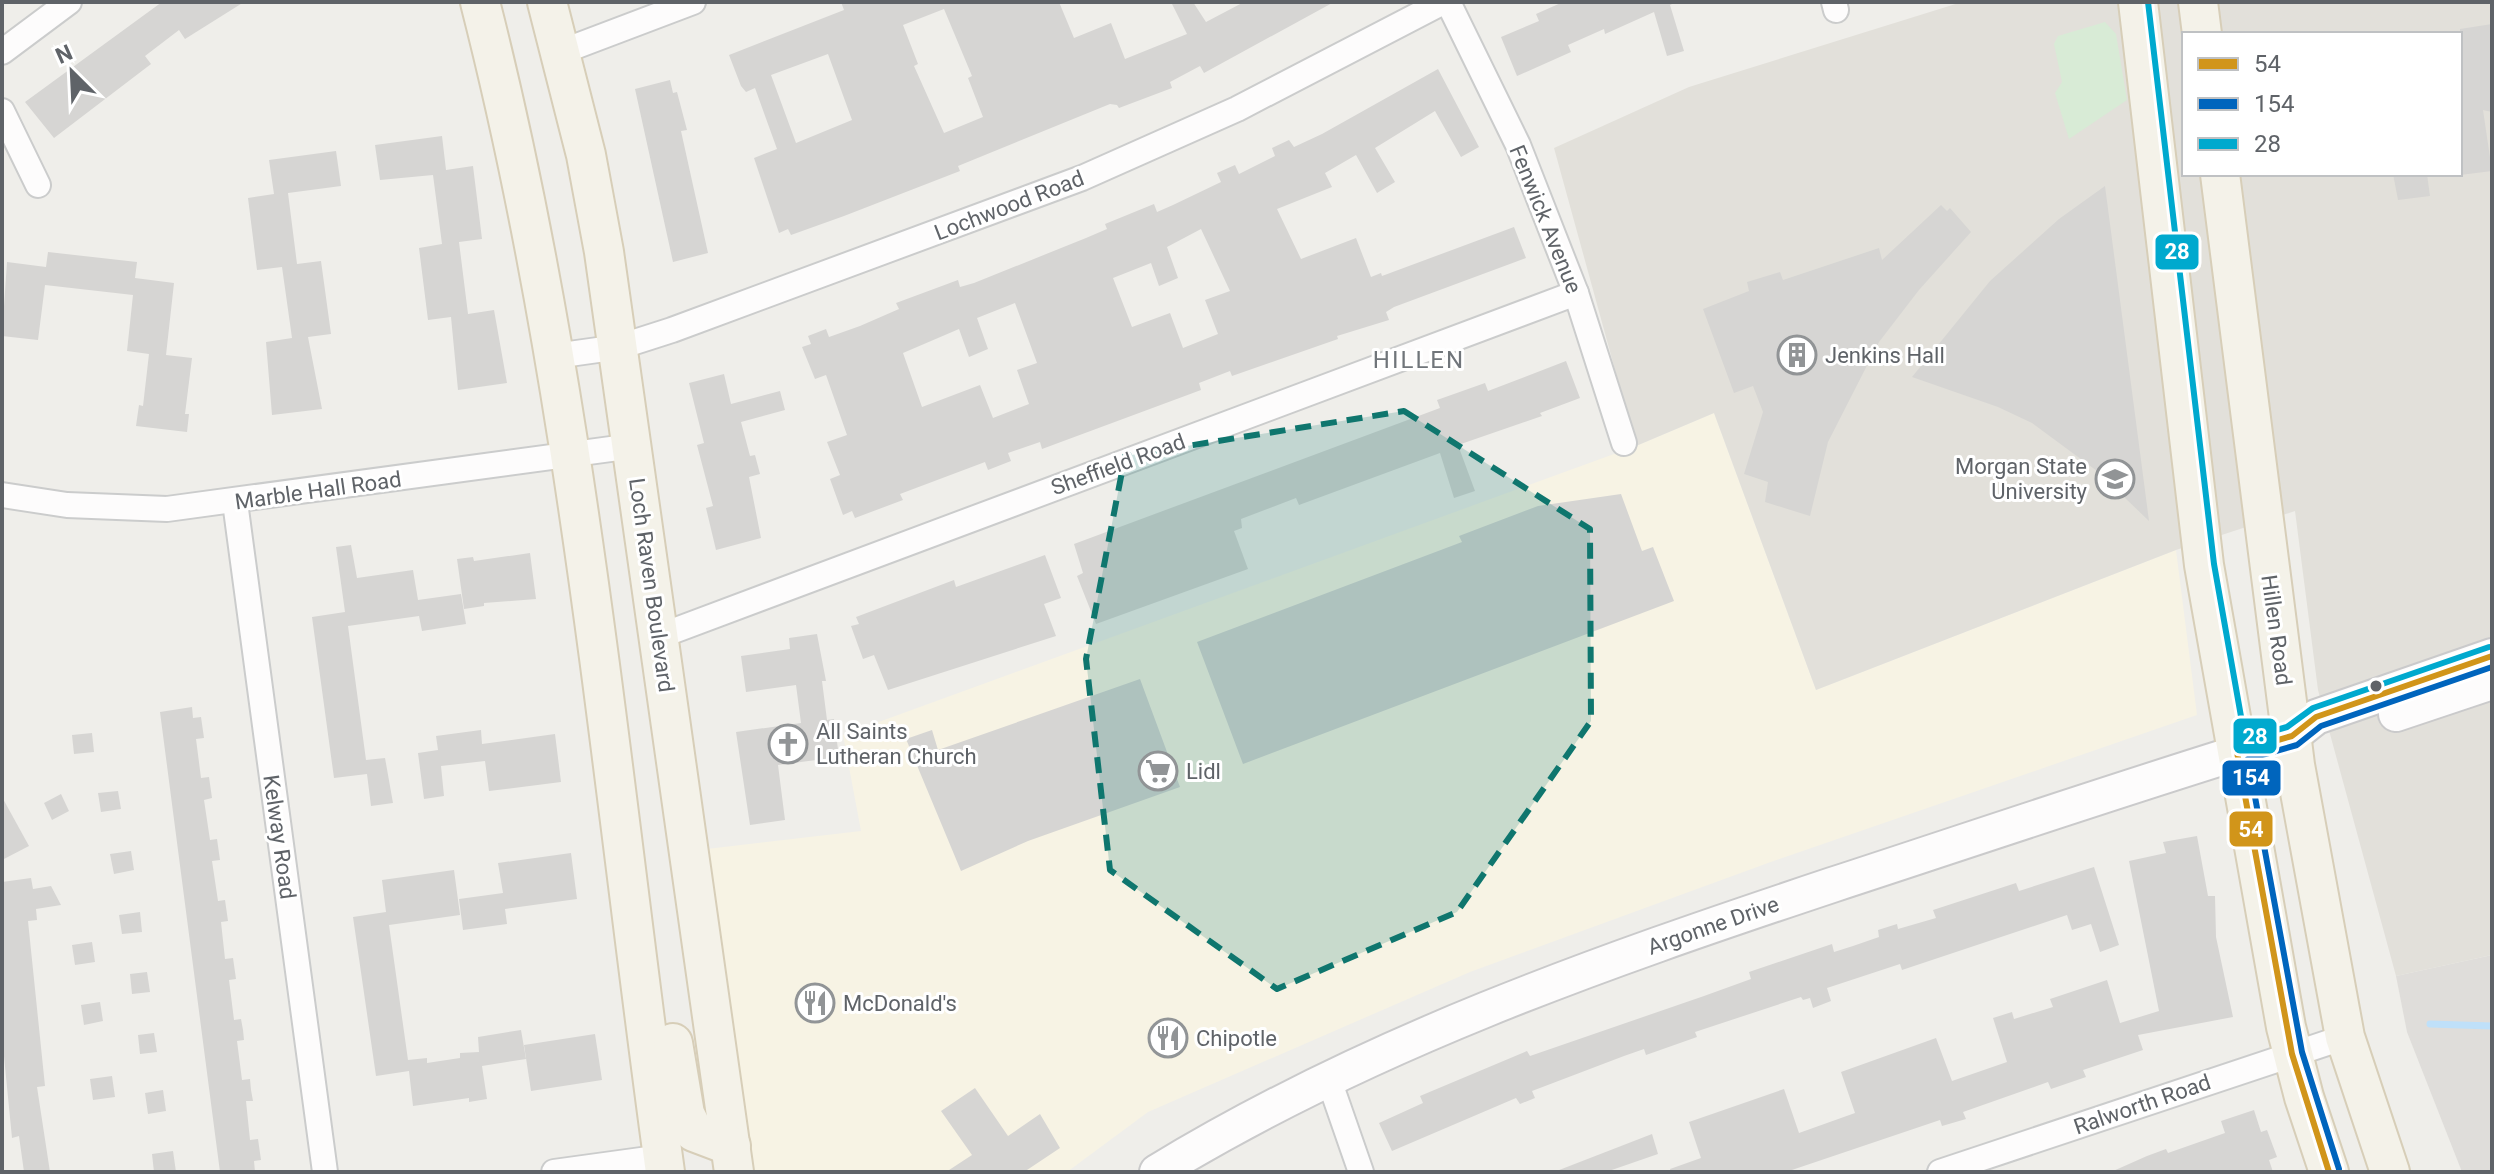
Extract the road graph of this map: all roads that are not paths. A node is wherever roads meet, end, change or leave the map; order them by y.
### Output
1 (69, 2) edge
2 (480, 2) edge
3 (547, 2) edge
4 (693, 2) edge
5 (1446, 2) edge
6 (2198, 2) edge
7 (2143, 3) edge
8 (2202, 32) edge
9 (2, 52) edge
10 (561, 52) junction
11 (2, 111) edge
12 (2220, 176) edge
13 (38, 185) dead end
14 (2233, 276) junction
15 (2171, 281) junction
16 (1576, 293) junction
17 (619, 347) junction
18 (555, 356) junction
19 (1624, 443) dead end
20 (633, 446) junction
21 (569, 454) junction
22 (2, 495) edge
23 (235, 502) junction
24 (660, 636) junction
25 (2492, 656) edge
26 (2492, 682) edge
27 (2292, 736) junction
28 (2237, 752) junction
29 (634, 936) junction
30 (2345, 1037) junction
31 (2292, 1054) junction
32 (1328, 1077) junction
33 (732, 1159) edge
34 (664, 1164) edge
35 (325, 1172) edge
36 (554, 1172) edge
37 (1157, 1172) edge
38 (1361, 1172) edge
39 (1940, 1172) edge
40 (2329, 1172) edge
41 (2390, 1172) edge

1 - 9 street
2 - 18 main road
3 - 10 main road, Loch Raven Boulevard
4 - 10 street
5 - 16 street, Fenwick Avenue
5 - 17 street, Lochwood Road
6 - 8 main road
7 - 15 main road
10 - 17 main road, Loch Raven Boulevard
11 - 13 street
12 - 14 main road, Hillen Road
14 - 15 main road
14 - 27 main road, Hillen Road
15 - 28 main road
16 - 19 street, Fenwick Avenue
16 - 24 street, Sheffield Road
17 - 18 street, Lochwood Road
17 - 20 main road, Loch Raven Boulevard
18 - 21 main road
20 - 21 street, Marble Hall Road
20 - 24 main road, Loch Raven Boulevard
21 - 23 street, Marble Hall Road
21 - 29 main road
22 - 23 street, Marble Hall Road
23 - 35 street, Kelway Road
24 - 33 main road, Loch Raven Boulevard
25 - 27 main road, Argonne Drive
26 - 27 main road, Argonne Drive
27 - 28 main road, Argonne Drive
27 - 30 main road, Hillen Road
28 - 31 main road
28 - 32 main road, Argonne Drive
29 - 33 main road
29 - 34 main road
30 - 31 street, Ralworth Road
30 - 41 main road, Hillen Road
31 - 39 street, Ralworth Road
31 - 40 main road
32 - 37 main road, Argonne Drive
32 - 38 street
33 - 34 main road
34 - 36 street

